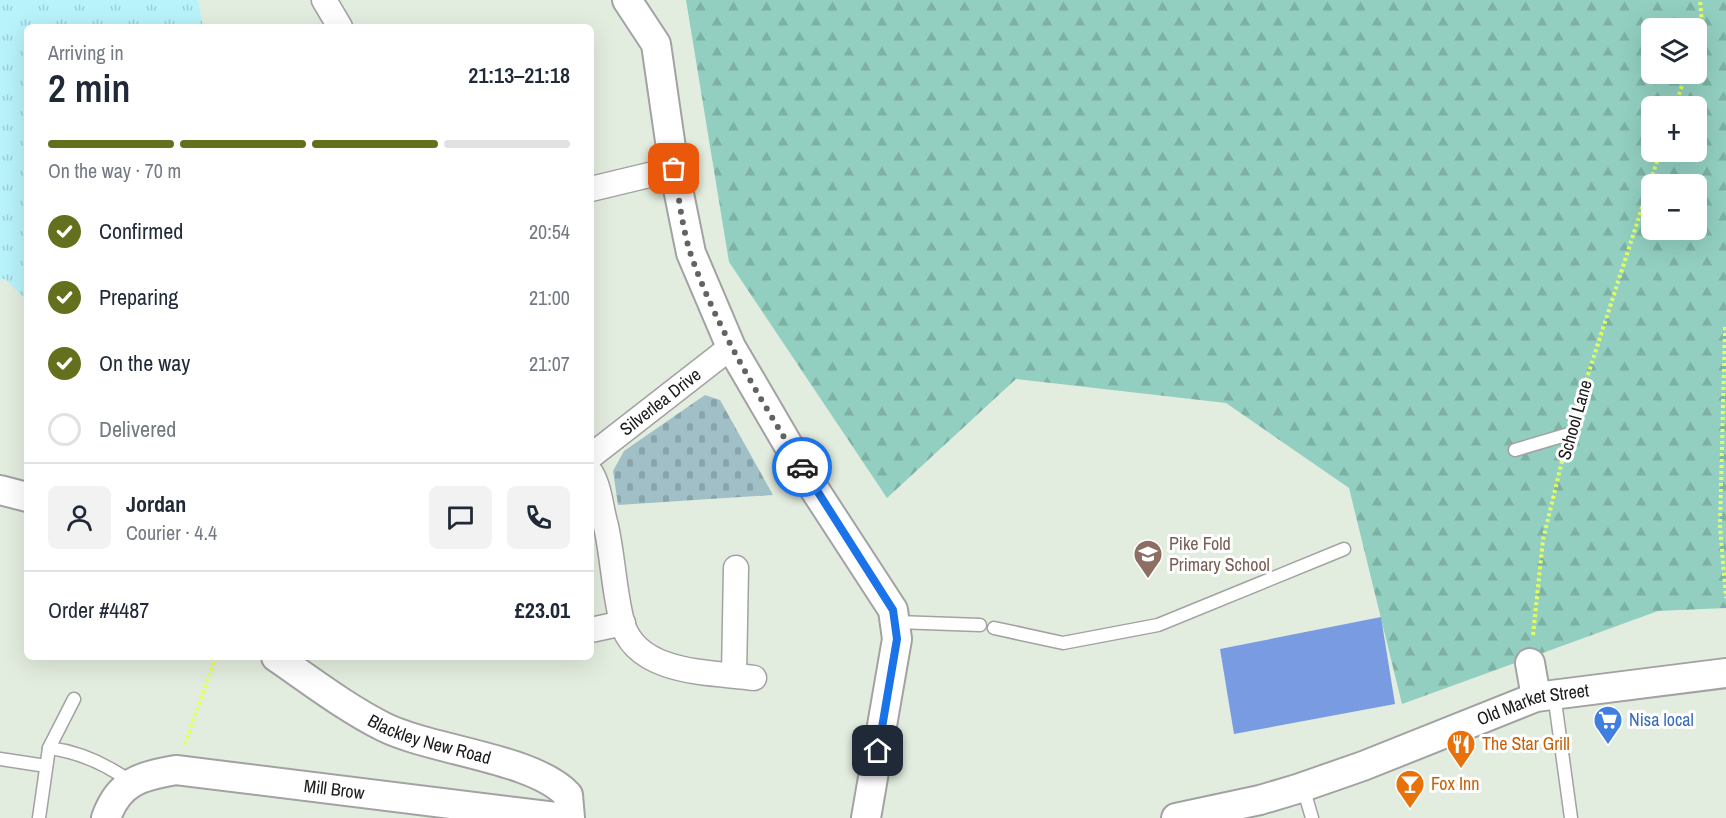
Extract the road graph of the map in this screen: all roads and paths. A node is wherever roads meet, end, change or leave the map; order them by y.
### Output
1 (324, 0) edge
2 (627, 0) edge
3 (1700, 0) edge
4 (1702, 18) edge
5 (338, 24) edge
6 (1657, 162) edge
7 (674, 169) junction
8 (594, 188) edge
9 (1725, 327) edge
10 (731, 347) junction
11 (1569, 434) junction
12 (1515, 450) dead end
13 (594, 454) edge
14 (1723, 479) edge
15 (594, 484) edge
16 (0, 490) edge
17 (24, 496) edge
18 (1344, 549) dead end
19 (736, 568) dead end
20 (1726, 598) edge
21 (897, 622) junction
22 (622, 623) junction
23 (980, 625) dead end
24 (994, 628) dead end
25 (594, 629) edge
26 (215, 660) edge
27 (281, 660) edge
28 (1530, 663) joint
29 (1726, 673) edge
30 (1545, 695) junction
31 (74, 699) dead end
32 (49, 748) junction
33 (0, 759) edge
34 (46, 766) junction
35 (176, 770) junction
36 (1303, 788) junction
37 (117, 800) edge
38 (39, 818) edge
39 (564, 818) edge
40 (570, 818) edge
41 (866, 818) edge
42 (1176, 818) edge
43 (1312, 818) edge
44 (1570, 818) edge

1 - 5 street
2 - 7 street
3 - 4 path
6 - 11 path, School Lane
7 - 8 street
7 - 10 street
9 - 14 path
10 - 13 street, Silverlea Drive
10 - 21 street
11 - 12 lane
11 - 28 path, School Lane
14 - 20 path
15 - 22 street
16 - 17 street
18 - 24 lane
19 - 22 street
21 - 23 lane
21 - 41 street
22 - 25 street
26 - 35 path
27 - 40 street, Blackley New Road
28 - 30 street
29 - 30 street, Old Market Street
30 - 36 street, Old Market Street
30 - 44 lane
31 - 32 lane
32 - 34 lane
32 - 37 lane
33 - 34 lane
34 - 38 lane
35 - 37 street, Mill Brow
35 - 39 street, Mill Brow
36 - 42 street, Old Market Street
36 - 43 lane

